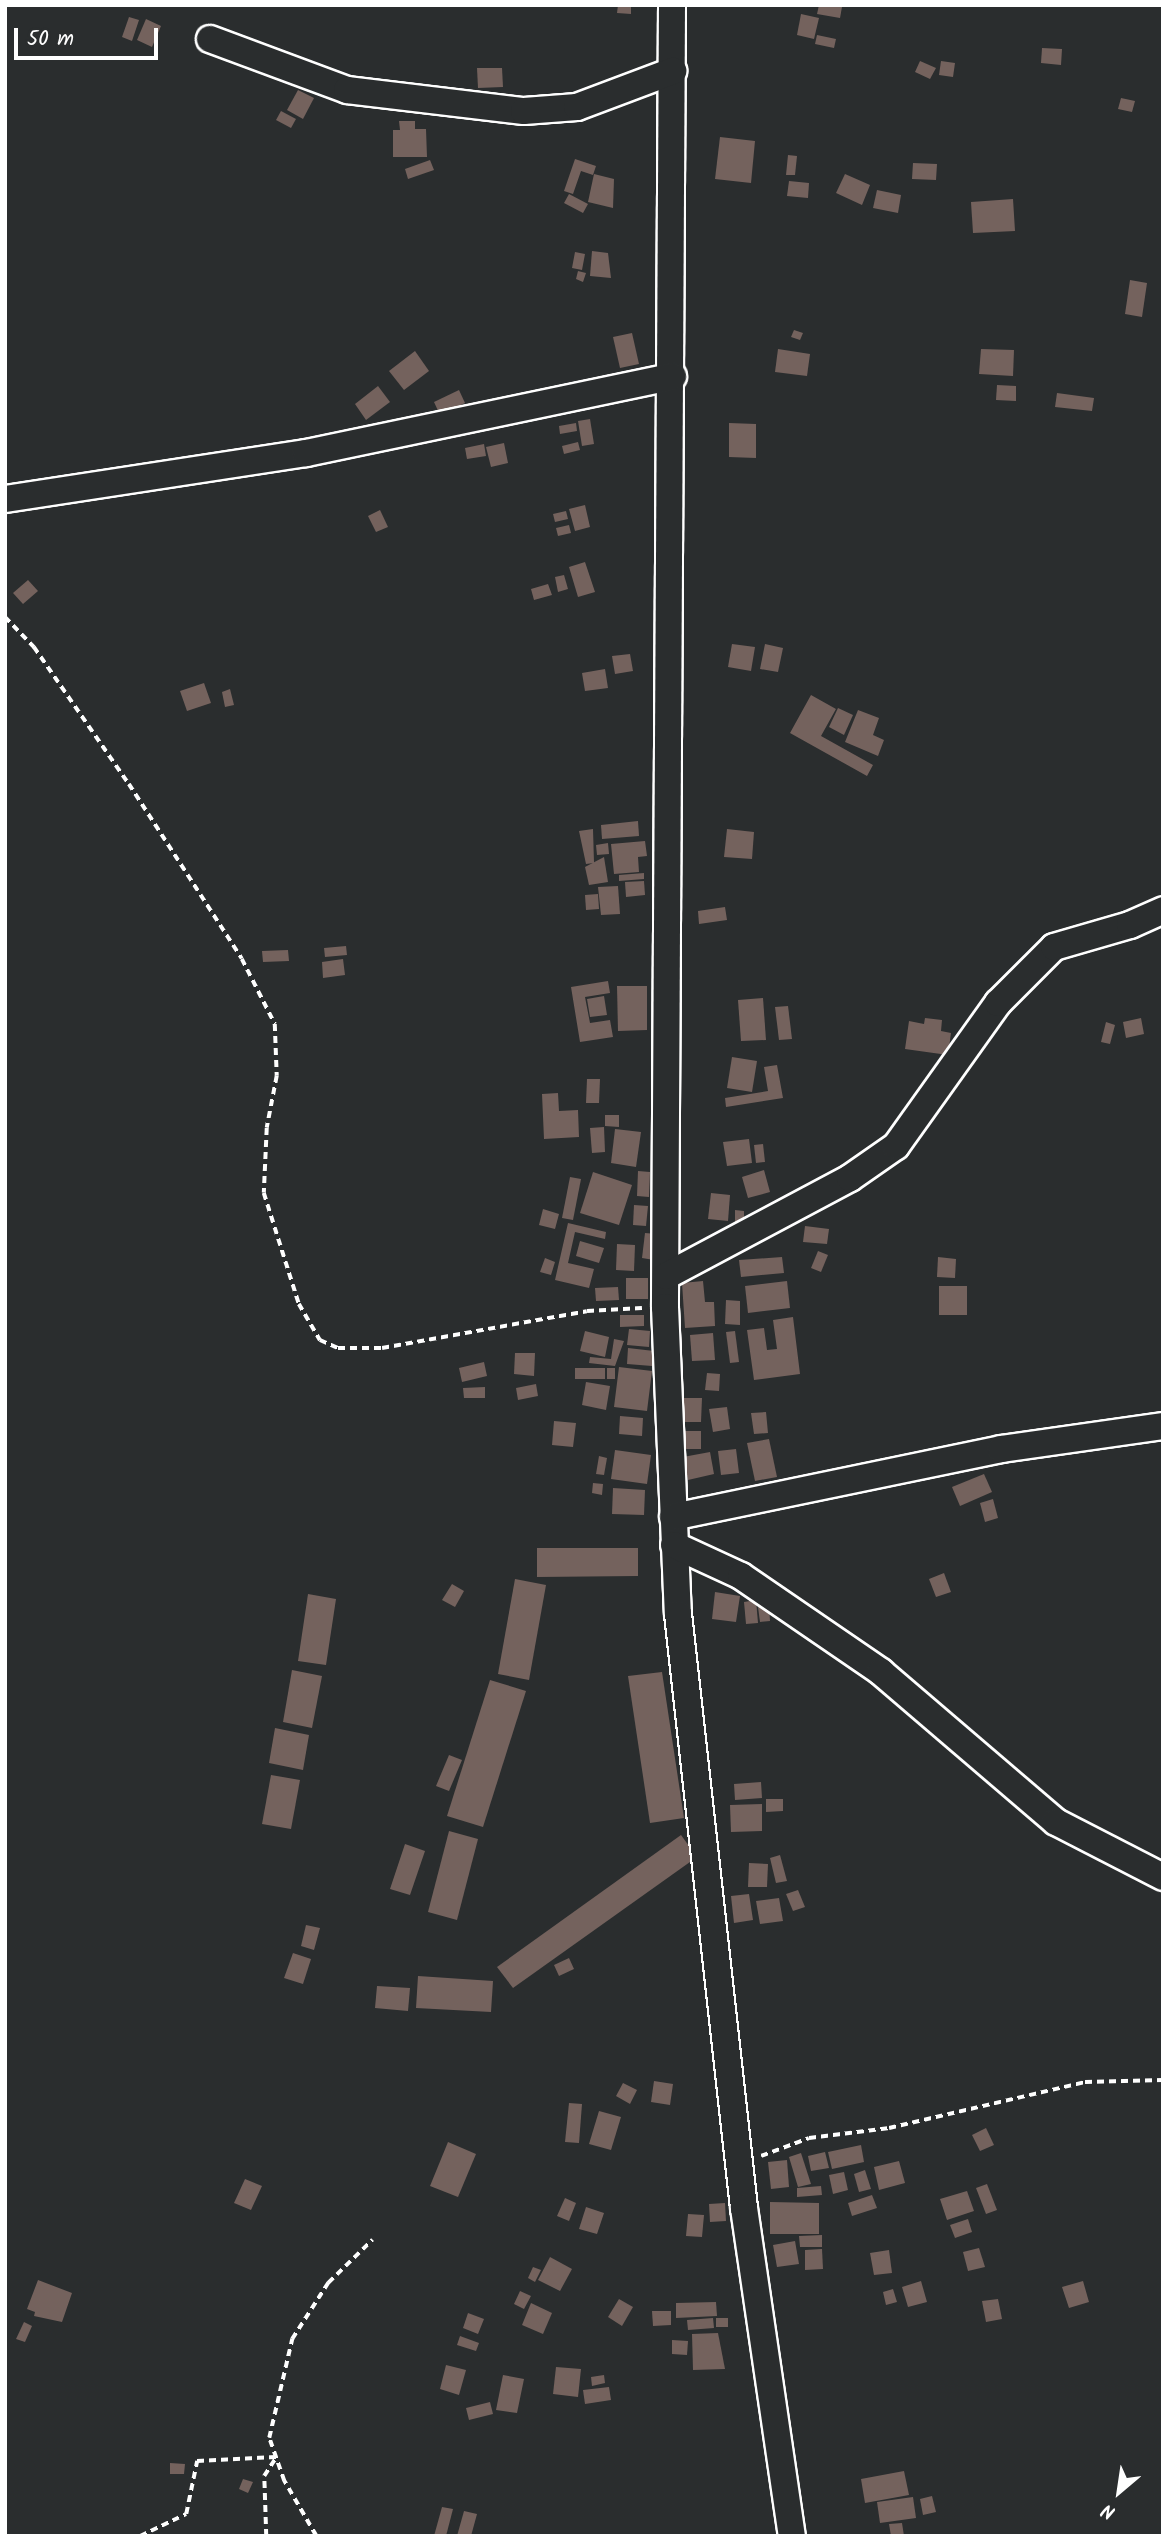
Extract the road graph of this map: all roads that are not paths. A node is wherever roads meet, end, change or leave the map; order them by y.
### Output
1 (672, 5) edge
2 (210, 39) dead end
3 (673, 71) junction
4 (673, 376) junction
5 (5, 499) edge
6 (1163, 910) edge
7 (666, 1276) junction
8 (1163, 1426) edge
9 (673, 1517) junction
10 (674, 1545) junction
11 (1163, 1877) edge
12 (792, 2536) edge

1 - 3 street
2 - 3 street
3 - 4 street
4 - 5 street
4 - 7 street
6 - 7 street
7 - 9 street
8 - 9 street
9 - 10 street
10 - 11 street
10 - 12 street

